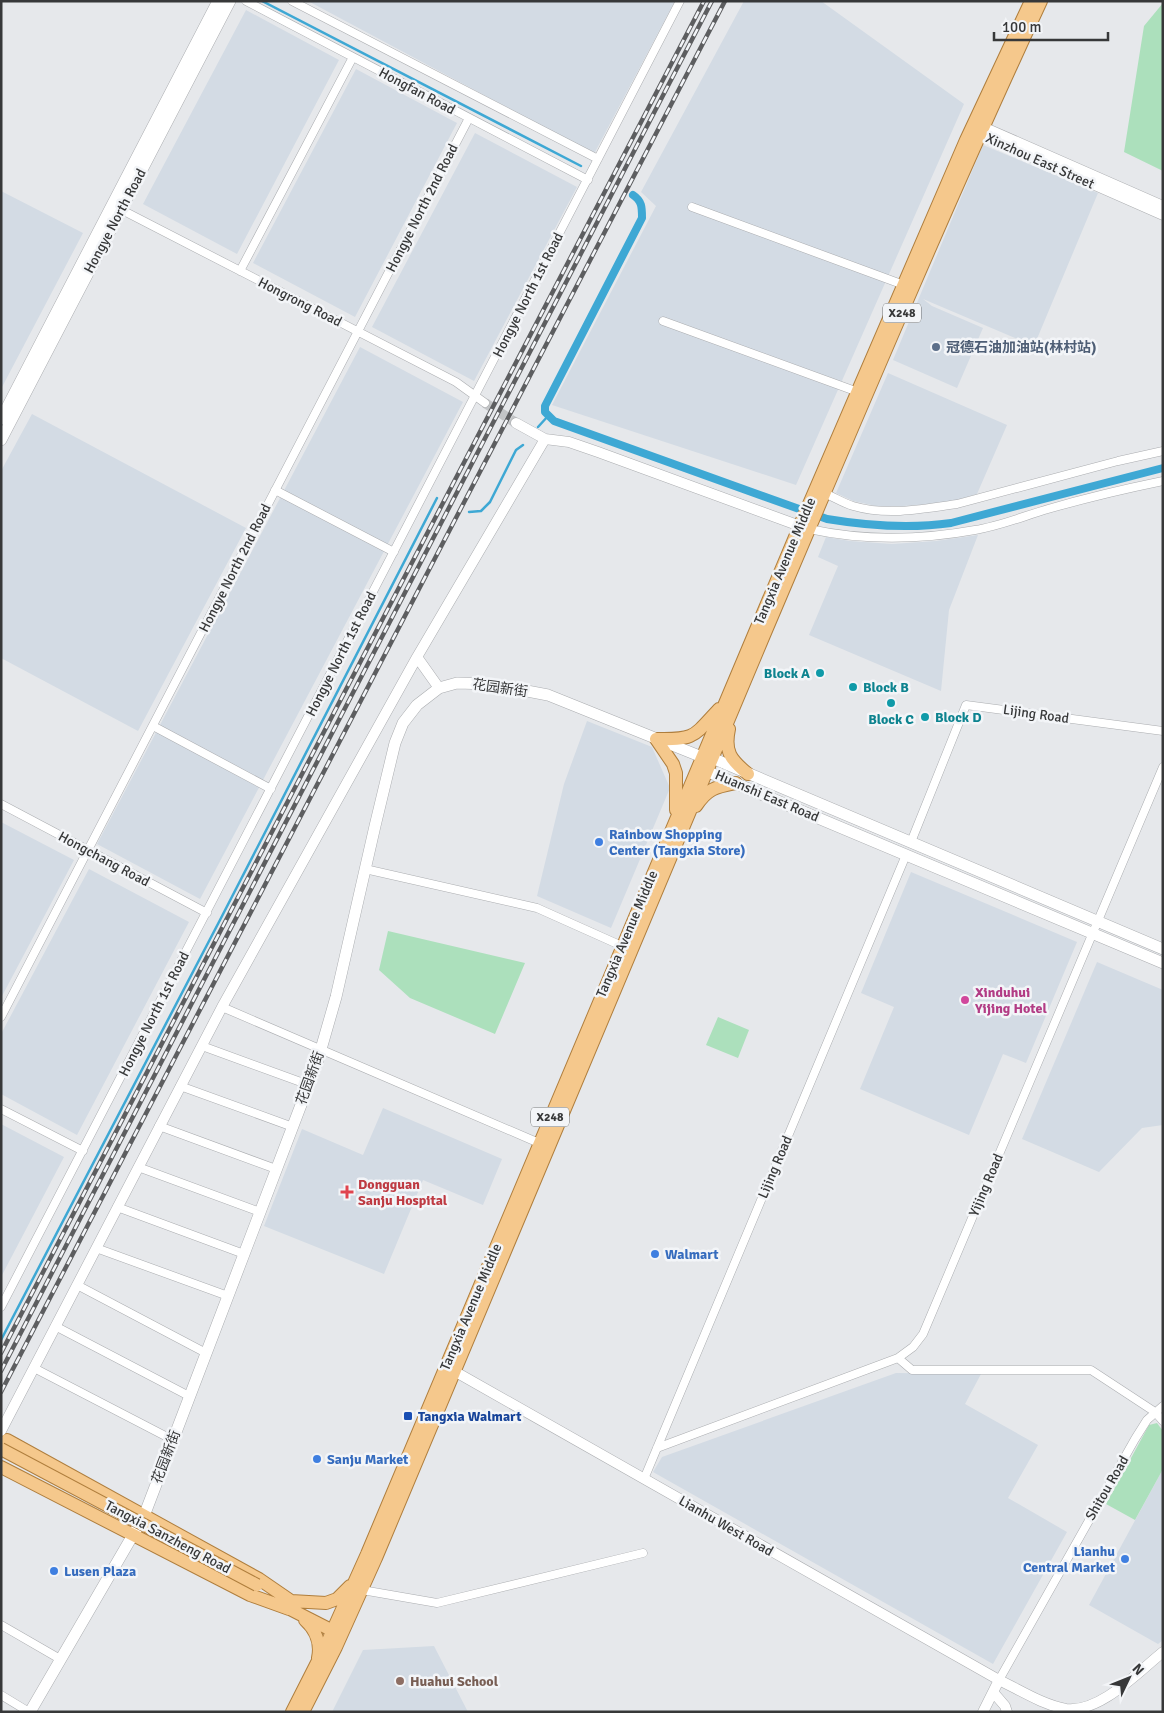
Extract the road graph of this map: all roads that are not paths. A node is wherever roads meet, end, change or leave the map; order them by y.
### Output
1 (218, 1) edge
2 (230, 1) edge
3 (246, 1) edge
4 (292, 1) edge
5 (680, 1) edge
6 (1031, 1) edge
7 (1041, 1) edge
8 (353, 57) junction
9 (469, 118) junction
10 (978, 129) junction
11 (598, 159) junction
12 (588, 180) junction
13 (1163, 206) edge
14 (117, 207) junction
15 (692, 207) dead end
16 (1163, 216) edge
17 (240, 270) junction
18 (904, 285) junction
19 (663, 322) dead end
20 (358, 332) junction
21 (858, 392) junction
22 (475, 396) junction
23 (485, 403) tunnel mouth
24 (1, 419) edge
25 (516, 423) tunnel mouth
26 (544, 439) junction
27 (1, 440) edge
28 (1163, 451) edge
29 (1163, 481) edge
30 (275, 490) junction
31 (819, 497) junction
32 (806, 524) junction
33 (394, 552) junction
34 (417, 657) junction
35 (439, 688) junction
36 (729, 706) junction
37 (153, 726) junction
38 (1163, 731) edge
39 (656, 739) junction
40 (707, 758) junction
41 (1163, 767) edge
42 (706, 771) junction
43 (748, 774) junction
44 (736, 783) junction
45 (271, 789) junction
46 (1, 804) edge
47 (680, 819) junction
48 (911, 842) junction
49 (88, 850) junction
50 (906, 855) junction
51 (365, 868) junction
52 (206, 913) junction
53 (1097, 921) junction
54 (1092, 933) junction
55 (622, 946) junction
56 (1163, 948) edge
57 (1163, 963) edge
58 (222, 1007) junction
59 (1, 1018) edge
60 (202, 1046) junction
61 (321, 1050) junction
62 (309, 1085) junction
63 (180, 1086) junction
64 (1, 1109) edge
65 (159, 1126) junction
66 (292, 1127) junction
67 (540, 1143) junction
68 (83, 1151) junction
69 (138, 1167) junction
70 (276, 1169) junction
71 (117, 1207) junction
72 (260, 1212) junction
73 (96, 1248) junction
74 (244, 1254) junction
75 (76, 1285) junction
76 (228, 1296) junction
77 (1, 1307) edge
78 (55, 1326) junction
79 (206, 1353) junction
80 (898, 1358) junction
81 (34, 1368) junction
82 (454, 1371) junction
83 (189, 1396) junction
84 (1163, 1406) edge
85 (1155, 1412) junction
86 (1163, 1421) edge
87 (3, 1440) edge
88 (172, 1440) junction
89 (657, 1448) junction
90 (1, 1456) edge
91 (1, 1467) edge
92 (644, 1479) junction
93 (144, 1516) junction
94 (134, 1535) junction
95 (643, 1553) dead end
96 (358, 1575) junction
97 (255, 1587) junction
98 (362, 1590) junction
99 (293, 1608) junction
100 (1, 1625) edge
101 (335, 1627) junction
102 (1163, 1652) edge
103 (60, 1659) junction
104 (317, 1664) junction
105 (999, 1680) junction
106 (993, 1692) junction
107 (1, 1695) edge
108 (1094, 1709) edge
109 (30, 1712) edge
110 (292, 1712) edge
111 (303, 1712) edge
112 (983, 1712) edge
113 (1007, 1712) edge

1 - 14 main road, Hongye North Road
2 - 14 main road, Hongye North Road
3 - 8 street, Hongfan Road
4 - 11 street
5 - 11 street, Hongye North 1st Road
6 - 10 main road, X248
7 - 10 main road, X248
8 - 9 street, Hongfan Road
8 - 17 street
9 - 12 street, Hongfan Road
9 - 20 street, Hongye North 2nd Road
10 - 13 street, Xinzhou East Street
10 - 16 street, Xinzhou East Street
10 - 18 main road, Tangxia Avenue Middle / X248
10 - 31 main road, Tangxia Avenue Middle / X248
11 - 12 street, Hongye North 1st Road
12 - 22 street, Hongye North 1st Road
14 - 17 street, Hongrong Road
14 - 24 main road, Hongye North Road
14 - 27 main road, Hongye North Road
15 - 18 street
17 - 20 street, Hongrong Road
18 - 21 main road, Tangxia Avenue Middle / X248
19 - 21 street
20 - 22 street, Hongrong Road
20 - 30 street, Hongye North 2nd Road
21 - 31 main road, Tangxia Avenue Middle / X248
22 - 23 street, Hongrong Road
22 - 33 street, Hongye North 1st Road
25 - 26 street
26 - 32 street
26 - 34 street
28 - 31 street
29 - 32 street
30 - 33 street
30 - 37 street, Hongye North 2nd Road
31 - 32 main road, Tangxia Avenue Middle / X248
32 - 36 main road, Tangxia Avenue Middle / X248
33 - 45 street, Hongye North 1st Road
34 - 35 street
34 - 58 street
35 - 39 main road, 花园新街
35 - 51 main road, 花园新街
36 - 39 main road
36 - 40 main road, Tangxia Avenue Middle / X248
36 - 43 main road
37 - 45 street
37 - 49 street, Hongye North 2nd Road
38 - 48 street, Lijing Road
39 - 40 main road, 花园新街
39 - 47 main road
40 - 42 main road, Tangxia Avenue Middle / X248
40 - 43 main road, Huanshi East Road
40 - 47 main road, Tangxia Avenue Middle / X248
41 - 53 street, Yijing Road
42 - 44 main road, Huanshi East Road
42 - 47 main road, Tangxia Avenue Middle / X248
43 - 48 main road, Huanshi East Road
44 - 47 main road
44 - 50 main road, Huanshi East Road
45 - 52 street, Hongye North 1st Road
46 - 49 street, Hongchang Road
47 - 55 main road, Tangxia Avenue Middle / X248
47 - 82 main road, Tangxia Avenue Middle / X248
48 - 53 main road, Huanshi East Road
49 - 52 street, Hongchang Road
49 - 59 street, Hongye North 2nd Road
50 - 54 main road, Huanshi East Road
50 - 89 street, Lijing Road
51 - 55 street
51 - 61 main road, 花园新街
52 - 68 street, Hongye North 1st Road
53 - 54 street, Yijing Road
53 - 56 main road, Huanshi East Road
54 - 57 main road, Huanshi East Road
54 - 80 street, Yijing Road
55 - 67 main road, Tangxia Avenue Middle / X248
58 - 60 street
58 - 61 street
60 - 62 street
60 - 63 street
61 - 62 main road, 花园新街
61 - 67 street
62 - 66 main road, 花园新街
63 - 65 street
63 - 66 street
64 - 68 street
65 - 69 street
65 - 70 street
66 - 70 main road, 花园新街
67 - 96 main road, Tangxia Avenue Middle / X248
68 - 77 street, Hongye North 1st Road
69 - 71 street
69 - 72 street
70 - 72 main road, 花园新街
71 - 73 street
71 - 74 street
72 - 74 main road, 花园新街
73 - 75 street
73 - 76 street
74 - 76 main road, 花园新街
75 - 78 street
75 - 79 street
76 - 79 main road, 花园新街
78 - 81 street
78 - 83 street
79 - 83 main road, 花园新街
80 - 85 street
80 - 89 street, Yijing Road
81 - 87 street
81 - 88 street
82 - 92 street, Lianhu West Road
82 - 98 main road, Tangxia Avenue Middle / X248
83 - 88 main road, 花园新街
84 - 85 street, Shitou Road
85 - 86 street
85 - 105 street, Shitou Road
87 - 93 main road
87 - 97 main road, Tangxia Sanzheng Road, bridge
88 - 93 main road, 花园新街
89 - 92 street, Lijing Road
90 - 97 main road, Tangxia Sanzheng Road
91 - 94 main road
92 - 105 street, Lianhu West Road
93 - 94 main road, 花园新街
93 - 99 main road
94 - 99 main road
94 - 103 main road, 花园新街
95 - 98 street
96 - 99 main road
96 - 101 main road, Tangxia Avenue Middle / X248
97 - 99 main road, Tangxia Sanzheng Road
98 - 111 main road, Tangxia Avenue Middle / X248
99 - 101 main road, Tangxia Sanzheng Road
99 - 104 main road
100 - 103 street
101 - 104 main road, Tangxia Avenue Middle / X248
102 - 108 street
103 - 109 main road, 花园新街
104 - 110 main road, Tangxia Avenue Middle / X248
105 - 106 street
105 - 108 street, Lianhu West Road
106 - 112 street
106 - 113 street
107 - 109 street

